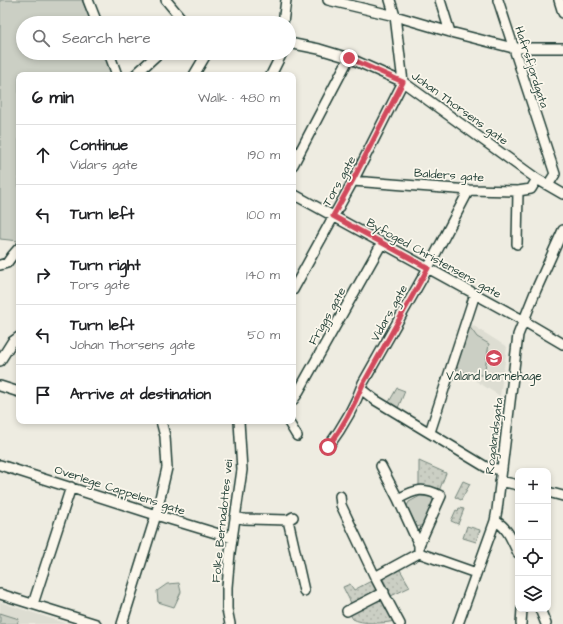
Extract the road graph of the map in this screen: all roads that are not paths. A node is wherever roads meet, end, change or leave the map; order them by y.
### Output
1 (88, 0) edge
2 (166, 0) edge
3 (286, 0) edge
4 (328, 0) edge
5 (390, 0) edge
6 (440, 0) edge
7 (498, 0) edge
8 (559, 0) edge
9 (563, 13) edge
10 (94, 16) edge
11 (179, 16) edge
12 (284, 16) edge
13 (395, 16) junction
14 (450, 32) junction
15 (296, 44) edge
16 (513, 48) junction
17 (563, 48) edge
18 (349, 58) junction
19 (112, 60) edge
20 (151, 60) edge
21 (203, 60) edge
22 (278, 60) edge
23 (116, 72) edge
24 (138, 72) edge
25 (196, 72) edge
26 (272, 72) edge
27 (403, 82) junction
28 (296, 159) edge
29 (537, 179) junction
30 (353, 180) junction
31 (548, 185) junction
32 (469, 190) junction
33 (518, 191) junction
34 (563, 194) edge
35 (296, 196) edge
36 (333, 216) junction
37 (563, 230) edge
38 (382, 243) junction
39 (517, 244) dead end
40 (16, 251) edge
41 (0, 265) edge
42 (428, 268) junction
43 (296, 284) edge
44 (475, 294) junction
45 (523, 321) junction
46 (16, 339) edge
47 (563, 344) edge
48 (0, 361) edge
49 (0, 386) edge
50 (362, 390) junction
51 (16, 391) edge
52 (296, 396) edge
53 (162, 424) edge
54 (239, 424) edge
55 (290, 424) edge
56 (430, 432) junction
57 (297, 436) dead end
58 (328, 447) dead end
59 (0, 465) edge
60 (382, 466) dead end
61 (502, 470) junction
62 (500, 481) junction
63 (515, 484) edge
64 (71, 487) junction
65 (551, 493) edge
66 (340, 496) dead end
67 (563, 496) edge
68 (398, 499) junction
69 (156, 516) junction
70 (235, 517) junction
71 (495, 521) junction
72 (232, 538) junction
73 (515, 547) edge
74 (419, 549) junction
75 (476, 573) junction
76 (375, 576) junction
77 (304, 591) dead end
78 (384, 592) junction
79 (0, 594) edge
80 (33, 604) junction
81 (347, 611) dead end
82 (522, 612) edge
83 (541, 612) edge
84 (397, 623) edge
85 (96, 624) edge
86 (122, 624) edge
87 (230, 624) edge
88 (458, 624) edge
89 (521, 624) edge
90 (546, 624) edge

1 - 10 street
2 - 11 street
3 - 12 street
4 - 13 street
5 - 13 street
6 - 14 street
7 - 16 street, Hafrsfjordgata
8 - 9 street
13 - 14 street
13 - 27 street
14 - 16 street
15 - 18 street, Johan Thorsens gate
16 - 17 street
16 - 31 street, Hafrsfjordgata
18 - 27 street, Johan Thorsens gate
18 - 28 street
19 - 23 street
20 - 24 street
21 - 25 street
22 - 26 street
27 - 29 street, Johan Thorsens gate
27 - 30 street, Tors gate
29 - 31 street, Johan Thorsens gate
29 - 33 street, Balders gate
30 - 32 street, Balders gate
30 - 36 street, Tors gate
31 - 34 street, Johan Thorsens gate
32 - 33 street, Balders gate
32 - 42 street, Vidars gate
33 - 39 street
35 - 36 street, Byfoged Christensens gate
36 - 38 street, Byfoged Christensens gate
36 - 43 street, Tors gate
37 - 45 street, Rogalandsgata
38 - 42 street, Byfoged Christensens gate
38 - 52 street, Friggs gate
40 - 41 street
42 - 44 street, Byfoged Christensens gate
42 - 50 street, Vidars gate
44 - 45 street, Byfoged Christensens gate
44 - 56 street
45 - 47 street, Byfoged Christensens gate
45 - 61 street, Rogalandsgata
46 - 48 street
49 - 51 street
50 - 56 street
50 - 58 street, Vidars gate
53 - 69 street
54 - 70 street, Folke Bernadottes vei
55 - 57 street
56 - 61 street
59 - 64 street, Overlege Cappelens gate
60 - 68 street
61 - 62 street, Rogalandsgata
62 - 63 street
62 - 71 street, Rogalandsgata
64 - 69 street, Overlege Cappelens gate
64 - 80 street
65 - 67 street
66 - 76 street
68 - 74 street
68 - 74 street
69 - 72 street, Overlege Cappelens gate
69 - 86 street
70 - 72 street, Folke Bernadottes vei
70 - 77 street
71 - 73 street
71 - 75 street, Rogalandsgata
72 - 87 street, Folke Bernadottes vei
74 - 75 street
74 - 76 street
75 - 88 street, Rogalandsgata
76 - 78 street
78 - 81 street
78 - 84 street
79 - 80 street
80 - 85 street
82 - 89 street
83 - 90 street

